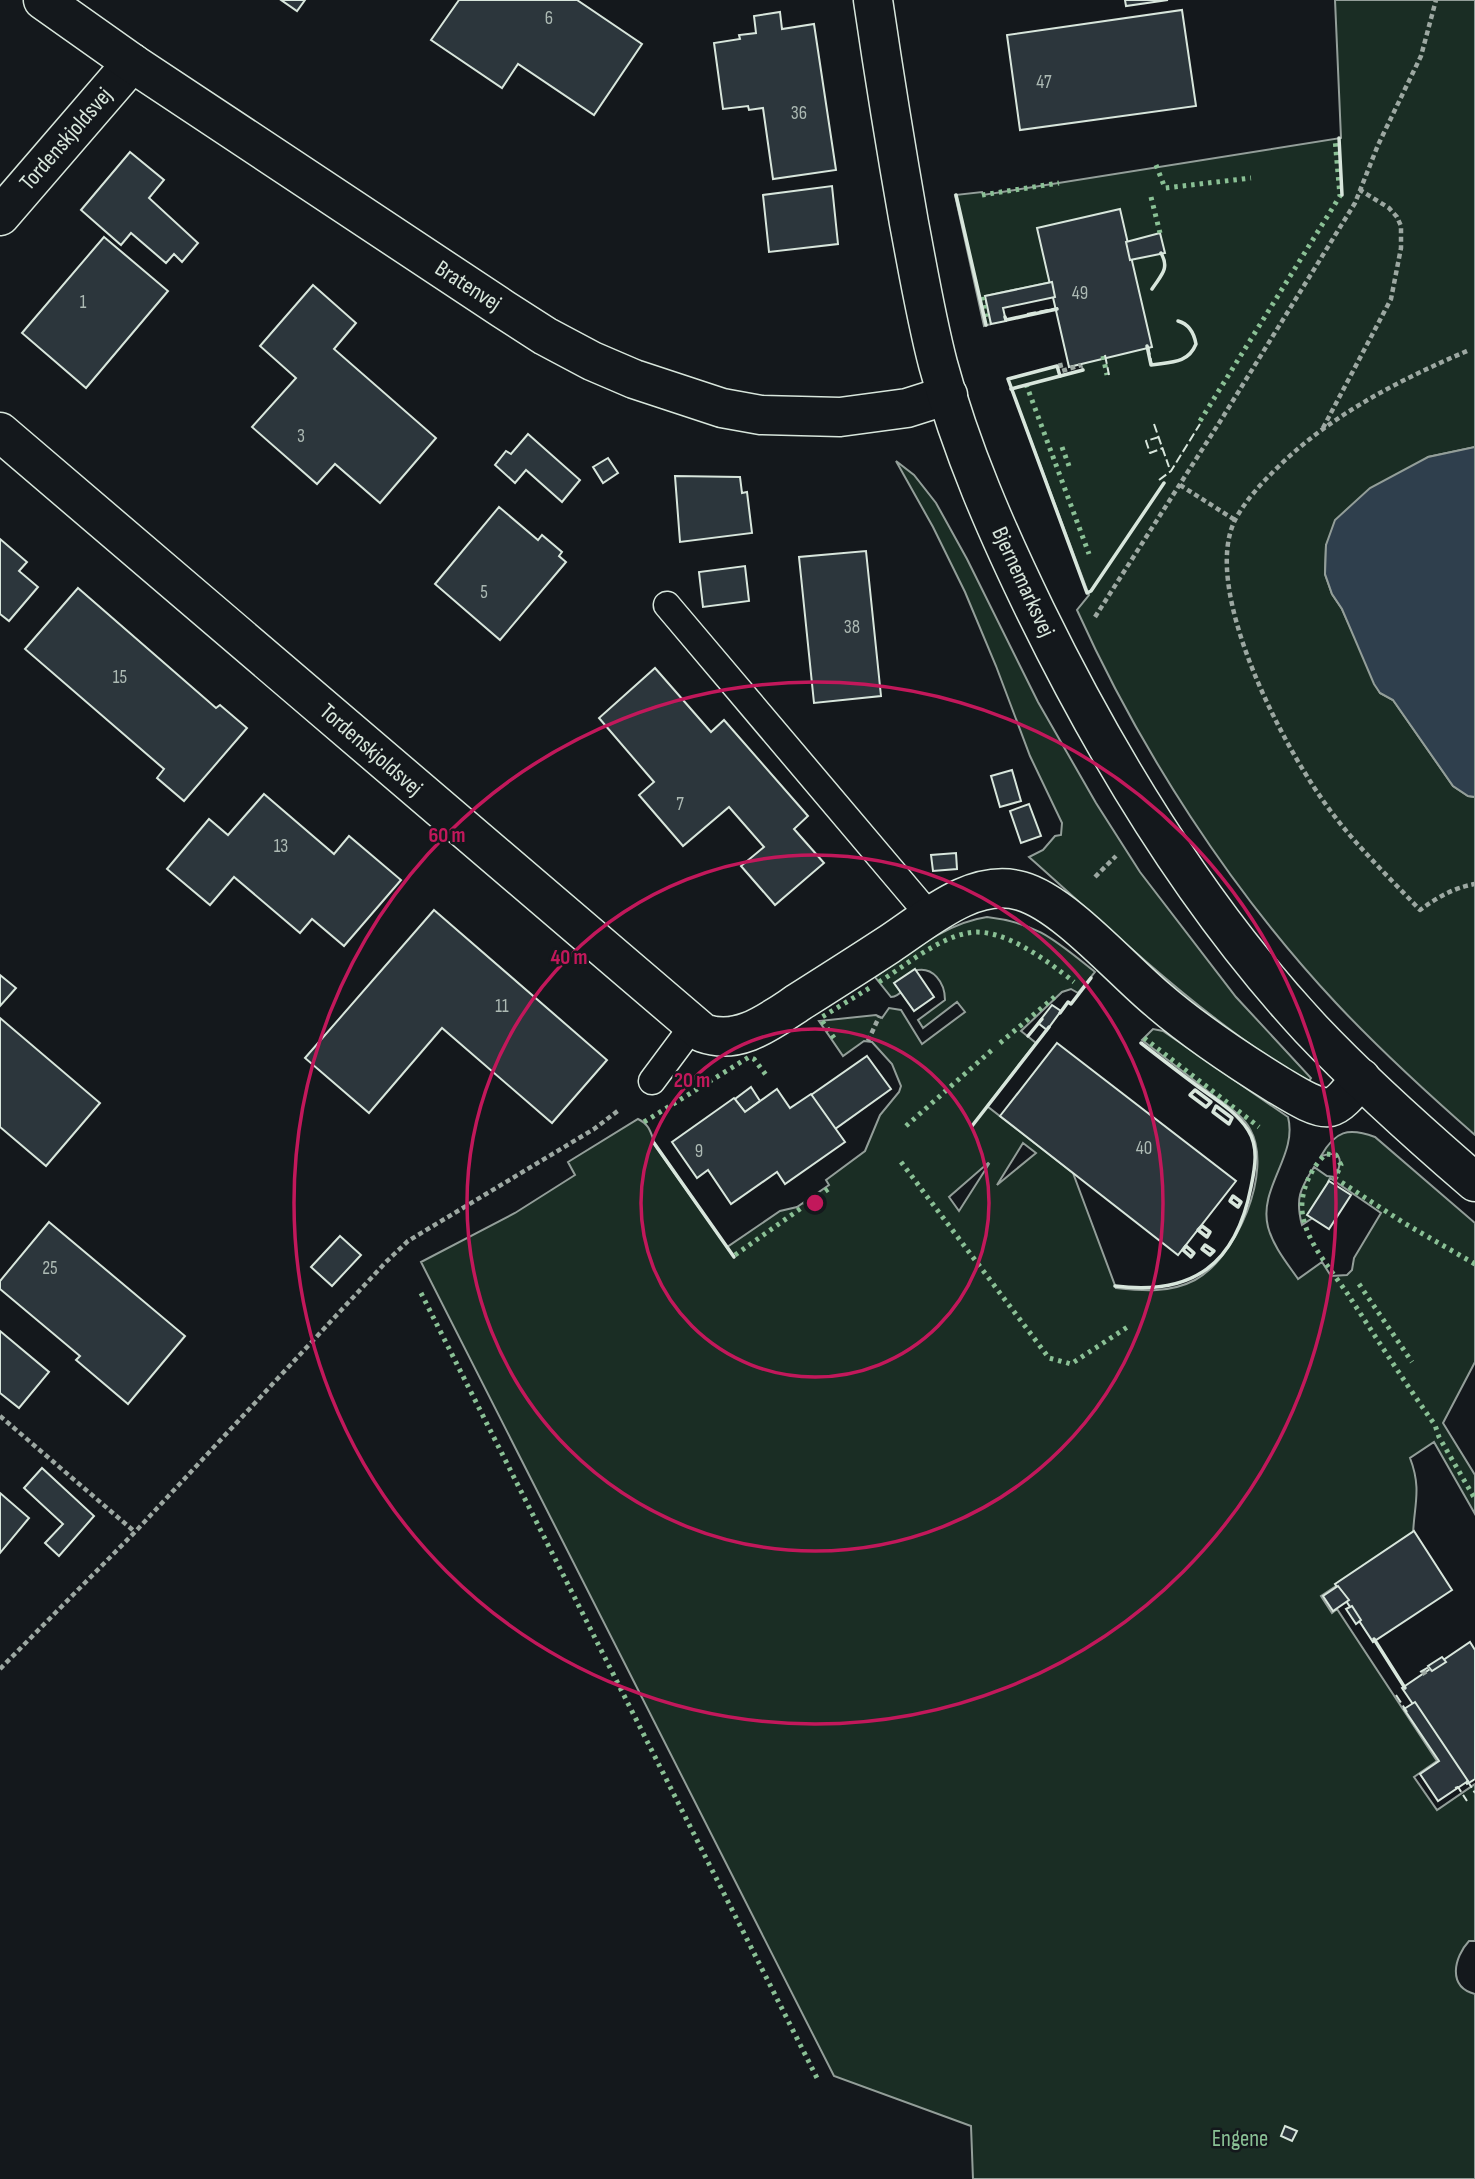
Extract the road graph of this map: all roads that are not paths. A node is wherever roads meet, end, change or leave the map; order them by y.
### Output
1 (43, 0) edge
2 (873, 0) edge
3 (132, 63) junction
4 (0, 216) edge
5 (948, 395) junction
6 (0, 432) edge
7 (667, 605) dead end
8 (930, 916) junction
9 (693, 1026) junction
10 (1361, 1078) junction
11 (652, 1082) road end
12 (1475, 1182) edge

1 - 3 street, Bratenvej
2 - 5 street, Bjernemarksvej
3 - 4 street, Tordenskjoldsvej
3 - 5 street, Bratenvej
5 - 10 street, Bjernemarksvej
6 - 9 street, Tordenskjoldsvej
7 - 8 lane
8 - 9 street, Tordenskjoldsvej
8 - 10 street
9 - 11 lane
10 - 12 street, Bjernemarksvej

